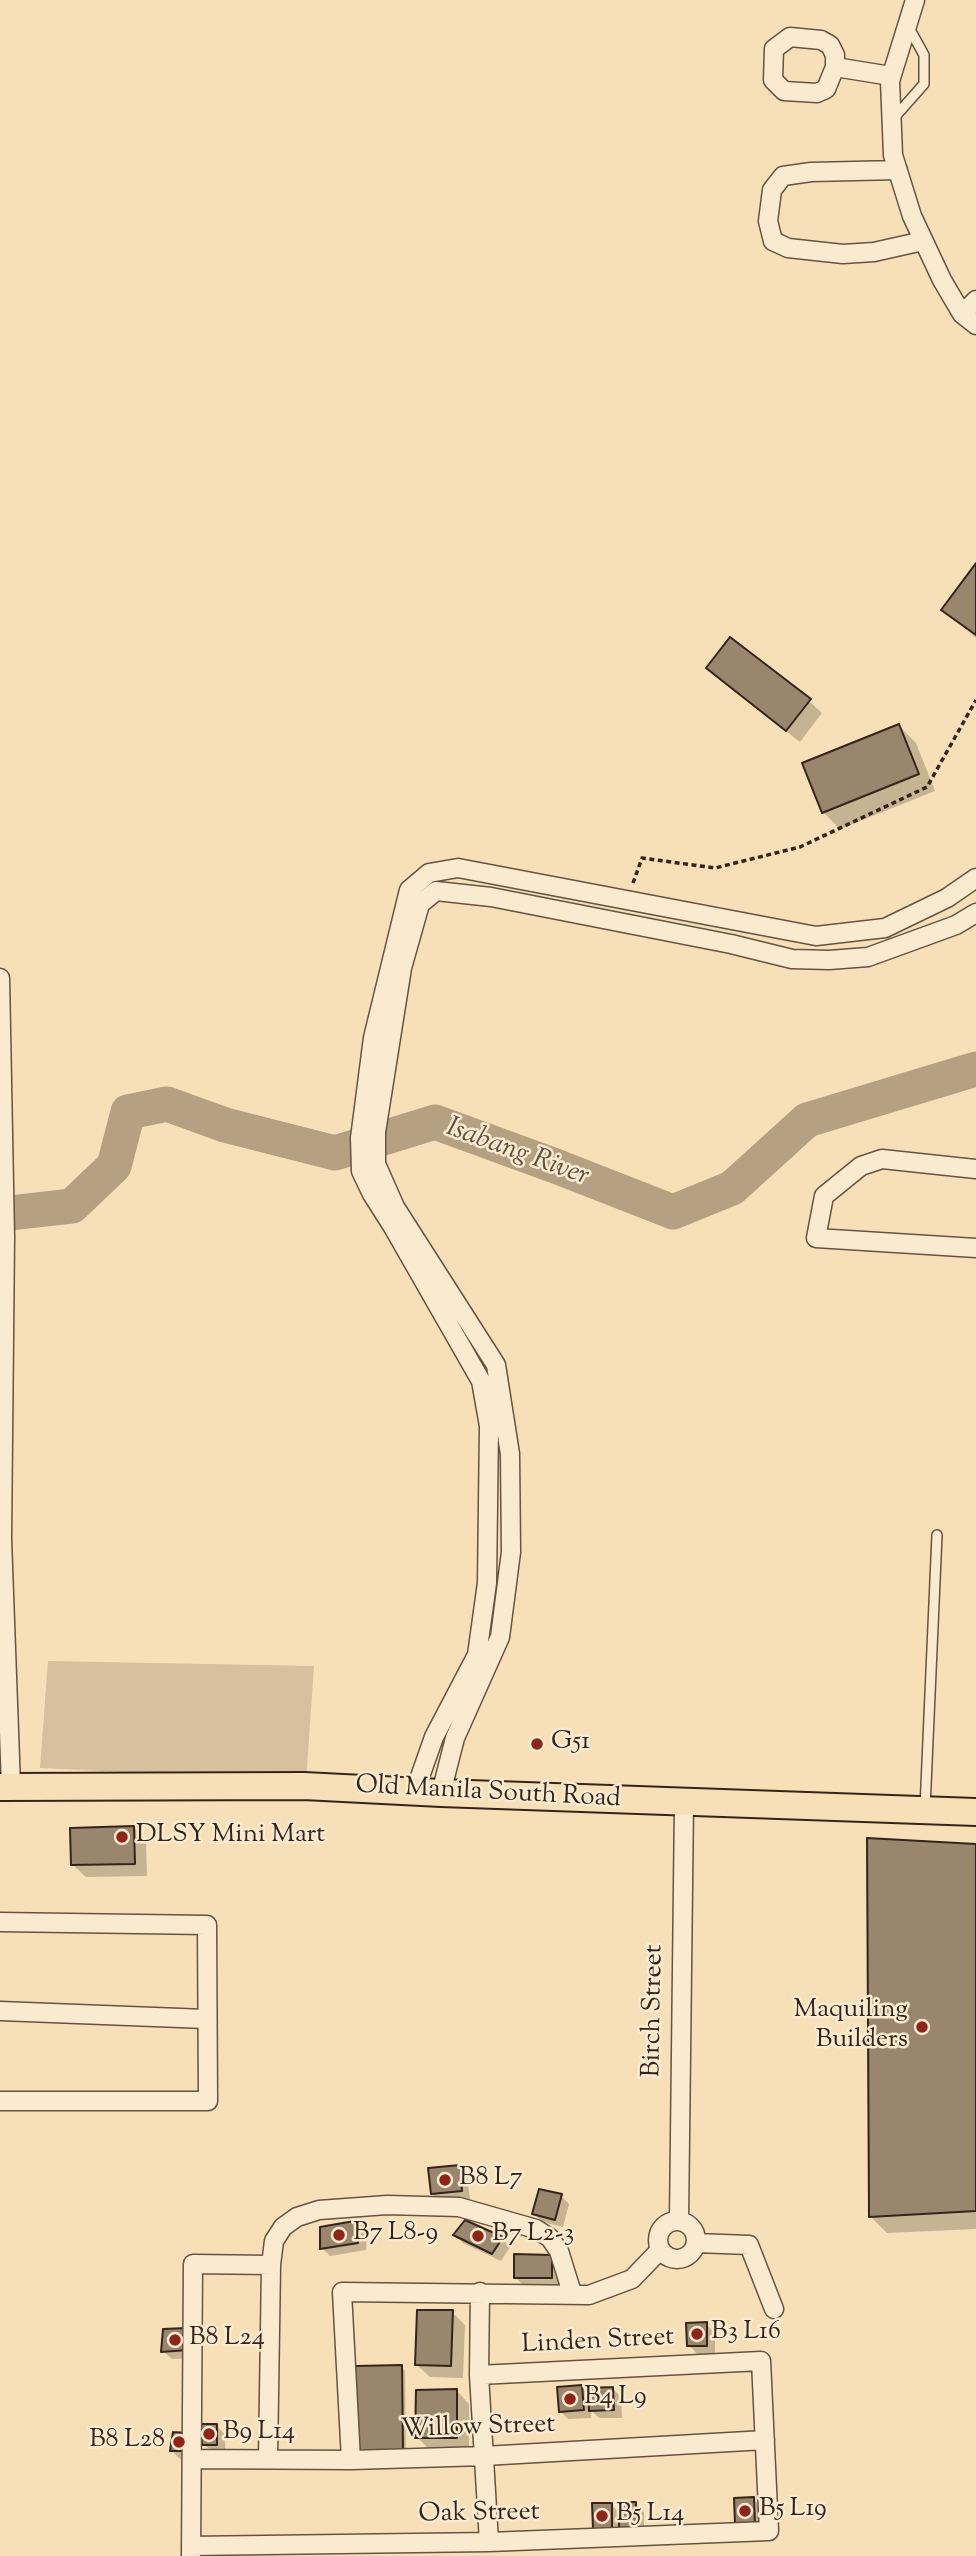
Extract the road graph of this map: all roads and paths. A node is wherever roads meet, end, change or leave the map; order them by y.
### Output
1 (915, 0) edge
2 (907, 25) junction
3 (835, 66) dead end
4 (891, 76) junction
5 (892, 121) junction
6 (898, 170) junction
7 (923, 241) junction
8 (976, 300) edge
9 (969, 319) edge
10 (976, 700) edge
11 (976, 878) edge
12 (627, 899) junction
13 (653, 904) junction
14 (976, 913) edge
15 (645, 927) junction
16 (0, 978) edge
17 (368, 1135) junction
18 (369, 1167) junction
19 (976, 1169) edge
20 (976, 1248) edge
21 (1, 1455) edge
22 (937, 1535) dead end
23 (6, 1787) edge
24 (428, 1792) junction
25 (684, 1803) junction
26 (925, 1810) junction
27 (976, 1812) edge
28 (0, 1922) edge
29 (0, 2011) edge
30 (206, 2019) junction
31 (0, 2101) edge
32 (679, 2220) junction
33 (696, 2243) junction
34 (660, 2250) junction
35 (271, 2265) junction
36 (480, 2292) junction
37 (572, 2293) junction
38 (774, 2309) dead end
39 (479, 2375) junction
40 (765, 2440) junction
41 (484, 2456) junction
42 (192, 2459) junction
43 (268, 2459) junction
44 (351, 2460) junction
45 (489, 2542) junction
46 (191, 2551) edge

1 - 2 street
2 - 4 street
2 - 5 lane
3 - 4 street
4 - 5 street
5 - 6 street
6 - 7 street
6 - 7 street
7 - 9 street
8 - 9 street
10 - 12 path
11 - 13 street
12 - 13 street
12 - 17 street
13 - 15 street
14 - 15 street
15 - 17 street
16 - 21 street
17 - 18 street
18 - 24 street
18 - 24 street
19 - 20 street
21 - 23 street
22 - 26 lane
23 - 24 main road, Old Manila South Road
24 - 25 main road, Old Manila South Road
25 - 26 main road, Old Manila South Road
25 - 32 street, Birch Street
26 - 27 main road, Old Manila South Road
28 - 30 street
29 - 30 street
30 - 31 street
32 - 33 street
32 - 34 street
33 - 34 street
33 - 38 street
34 - 37 street
35 - 37 street
35 - 42 street
35 - 43 street
36 - 37 street
36 - 39 street
36 - 44 street
39 - 40 street, Linden Street
39 - 41 street
40 - 41 street, Willow Street
40 - 45 street, Oak Street
41 - 44 street, Willow Street
41 - 45 street
42 - 43 street, Willow Street
42 - 46 street
43 - 44 street, Willow Street
45 - 46 street, Oak Street

